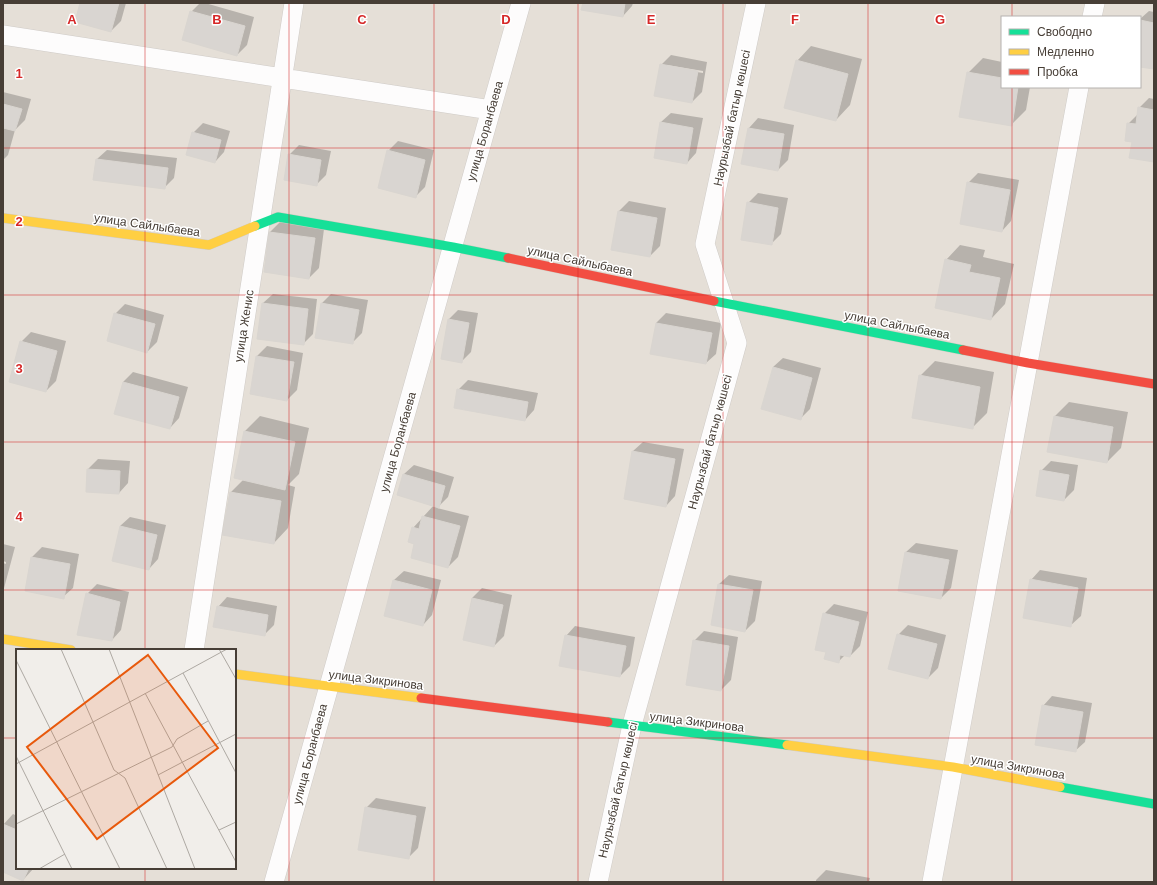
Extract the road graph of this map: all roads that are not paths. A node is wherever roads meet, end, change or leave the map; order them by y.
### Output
1 (294, 3) edge
2 (521, 3) edge
3 (756, 3) edge
4 (1095, 3) edge
5 (1092, 16) edge
6 (3, 36) edge
7 (282, 79) junction
8 (1079, 88) edge
9 (491, 110) junction
10 (3, 218) edge
11 (260, 224) junction
12 (453, 247) junction
13 (724, 303) junction
14 (1028, 363) junction
15 (1154, 384) edge
16 (3, 639) edge
17 (65, 649) edge
18 (194, 649) edge
19 (236, 674) edge
20 (329, 686) junction
21 (632, 725) junction
22 (953, 767) junction
23 (1154, 804) edge
24 (274, 882) edge
25 (598, 882) edge
26 (932, 882) edge

1 - 7 street, улица Женис
2 - 9 street, улица Боранбаева
3 - 13 street, Наурызбай батыр көшесі
4 - 5 street
6 - 7 street
7 - 9 street
7 - 11 street, улица Женис
8 - 14 street
9 - 12 street, улица Боранбаева
10 - 11 street, улица Сайлыбаева
11 - 12 street, улица Сайлыбаева
11 - 18 street, улица Женис
12 - 13 street, улица Сайлыбаева
12 - 20 street, улица Боранбаева
13 - 14 street, улица Сайлыбаева
13 - 21 street, Наурызбай батыр көшесі
14 - 15 street, улица Сайлыбаева
14 - 22 street
16 - 17 street
19 - 20 street, улица Зикринова
20 - 21 street, улица Зикринова
20 - 24 street, улица Боранбаева
21 - 22 street, улица Зикринова
21 - 25 street, Наурызбай батыр көшесі
22 - 23 street, улица Зикринова
22 - 26 street

